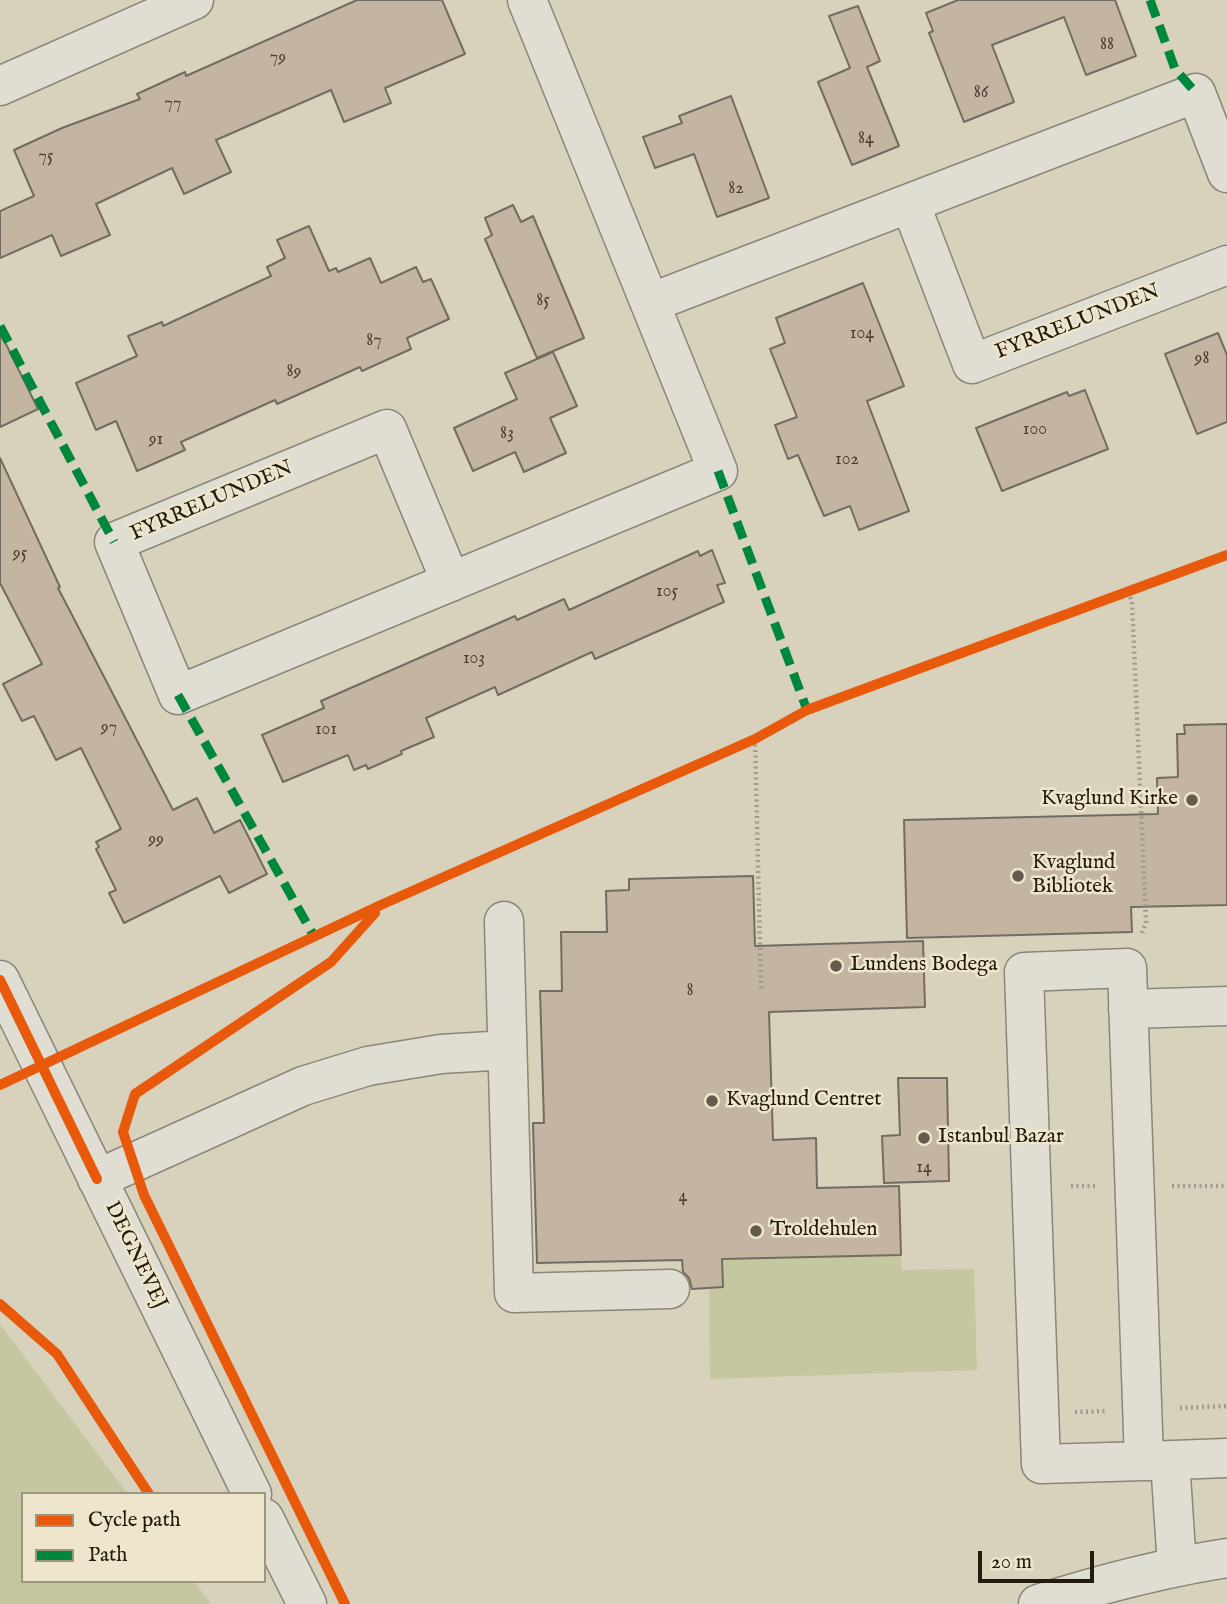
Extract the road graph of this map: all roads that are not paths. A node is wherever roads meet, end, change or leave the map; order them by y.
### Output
1 (194, 0) edge
2 (527, 0) edge
3 (0, 86) edge
4 (1227, 173) edge
5 (909, 203) junction
6 (1227, 265) edge
7 (650, 303) junction
8 (451, 582) junction
9 (504, 921) dead end
10 (0, 980) edge
11 (1227, 1006) edge
12 (1128, 1009) junction
13 (507, 1050) junction
14 (97, 1179) junction
15 (670, 1289) dead end
16 (1227, 1458) edge
17 (1157, 1461) junction
18 (251, 1492) edge
19 (266, 1522) edge
20 (1227, 1558) edge
21 (1177, 1566) junction
22 (307, 1604) edge
23 (1038, 1604) edge

1 - 3 street
2 - 7 street, FYRRELUNDEN
4 - 5 street
5 - 6 street, FYRRELUNDEN
5 - 7 street
7 - 8 street, FYRRELUNDEN
8 - 8 street, FYRRELUNDEN
9 - 13 street
10 - 14 street, DEGNEVEJ
11 - 12 street
12 - 17 street
12 - 17 street
13 - 14 street
13 - 15 street
14 - 18 street, DEGNEVEJ
16 - 17 street
17 - 21 street
19 - 22 street
20 - 21 street
21 - 23 street

